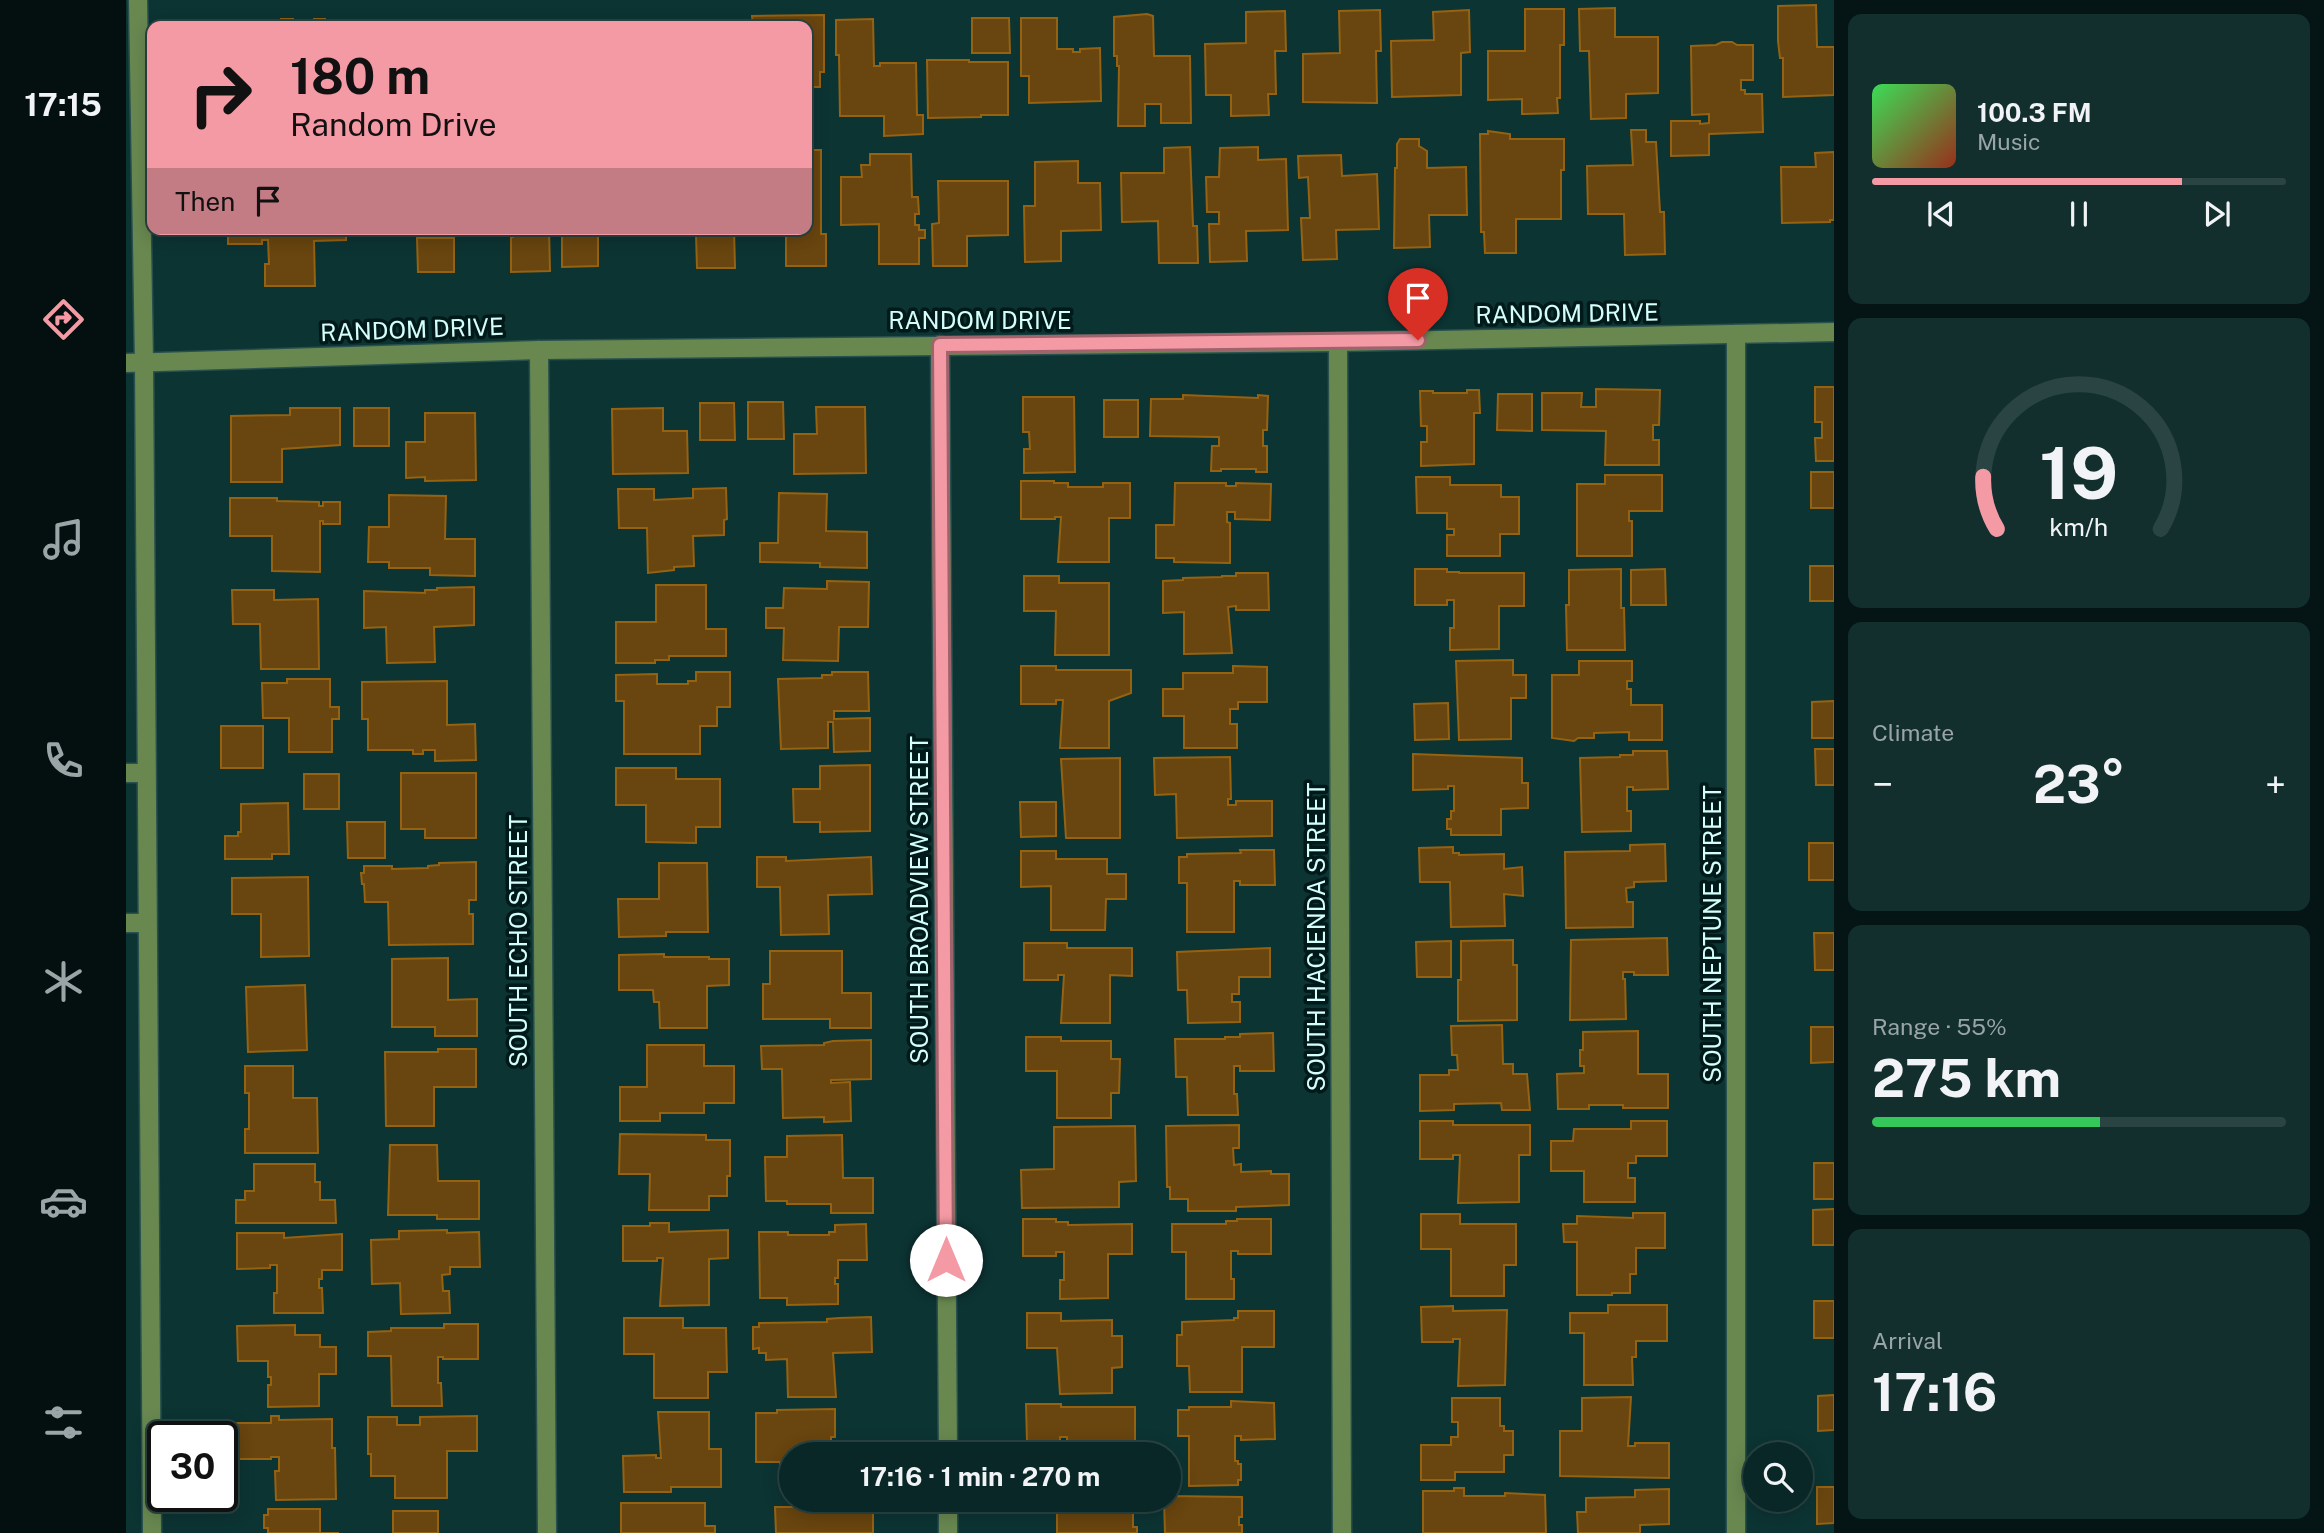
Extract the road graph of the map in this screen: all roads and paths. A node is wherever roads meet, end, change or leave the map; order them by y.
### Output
1 (138, 0) edge
2 (1834, 332) edge
3 (1736, 334) junction
4 (1338, 342) junction
5 (940, 345) junction
6 (540, 349) junction
7 (135, 363) edge
8 (126, 773) edge
9 (146, 773) junction
10 (126, 923) edge
11 (147, 923) junction
12 (948, 1442) edge
13 (948, 1512) edge
14 (152, 1533) edge
15 (547, 1533) edge
16 (948, 1533) edge
17 (1342, 1533) edge
18 (1736, 1533) edge

1 - 7 street
2 - 3 street, RANDOM DRIVE
3 - 4 street, RANDOM DRIVE
3 - 18 street, SOUTH NEPTUNE STREET
4 - 5 street, RANDOM DRIVE
4 - 17 street, SOUTH HACIENDA STREET
5 - 6 street, RANDOM DRIVE
5 - 12 street, SOUTH BROADVIEW STREET
6 - 7 street, RANDOM DRIVE
6 - 15 street, SOUTH ECHO STREET
7 - 9 street
8 - 9 street
9 - 11 street
10 - 11 street
11 - 14 street
13 - 16 street

